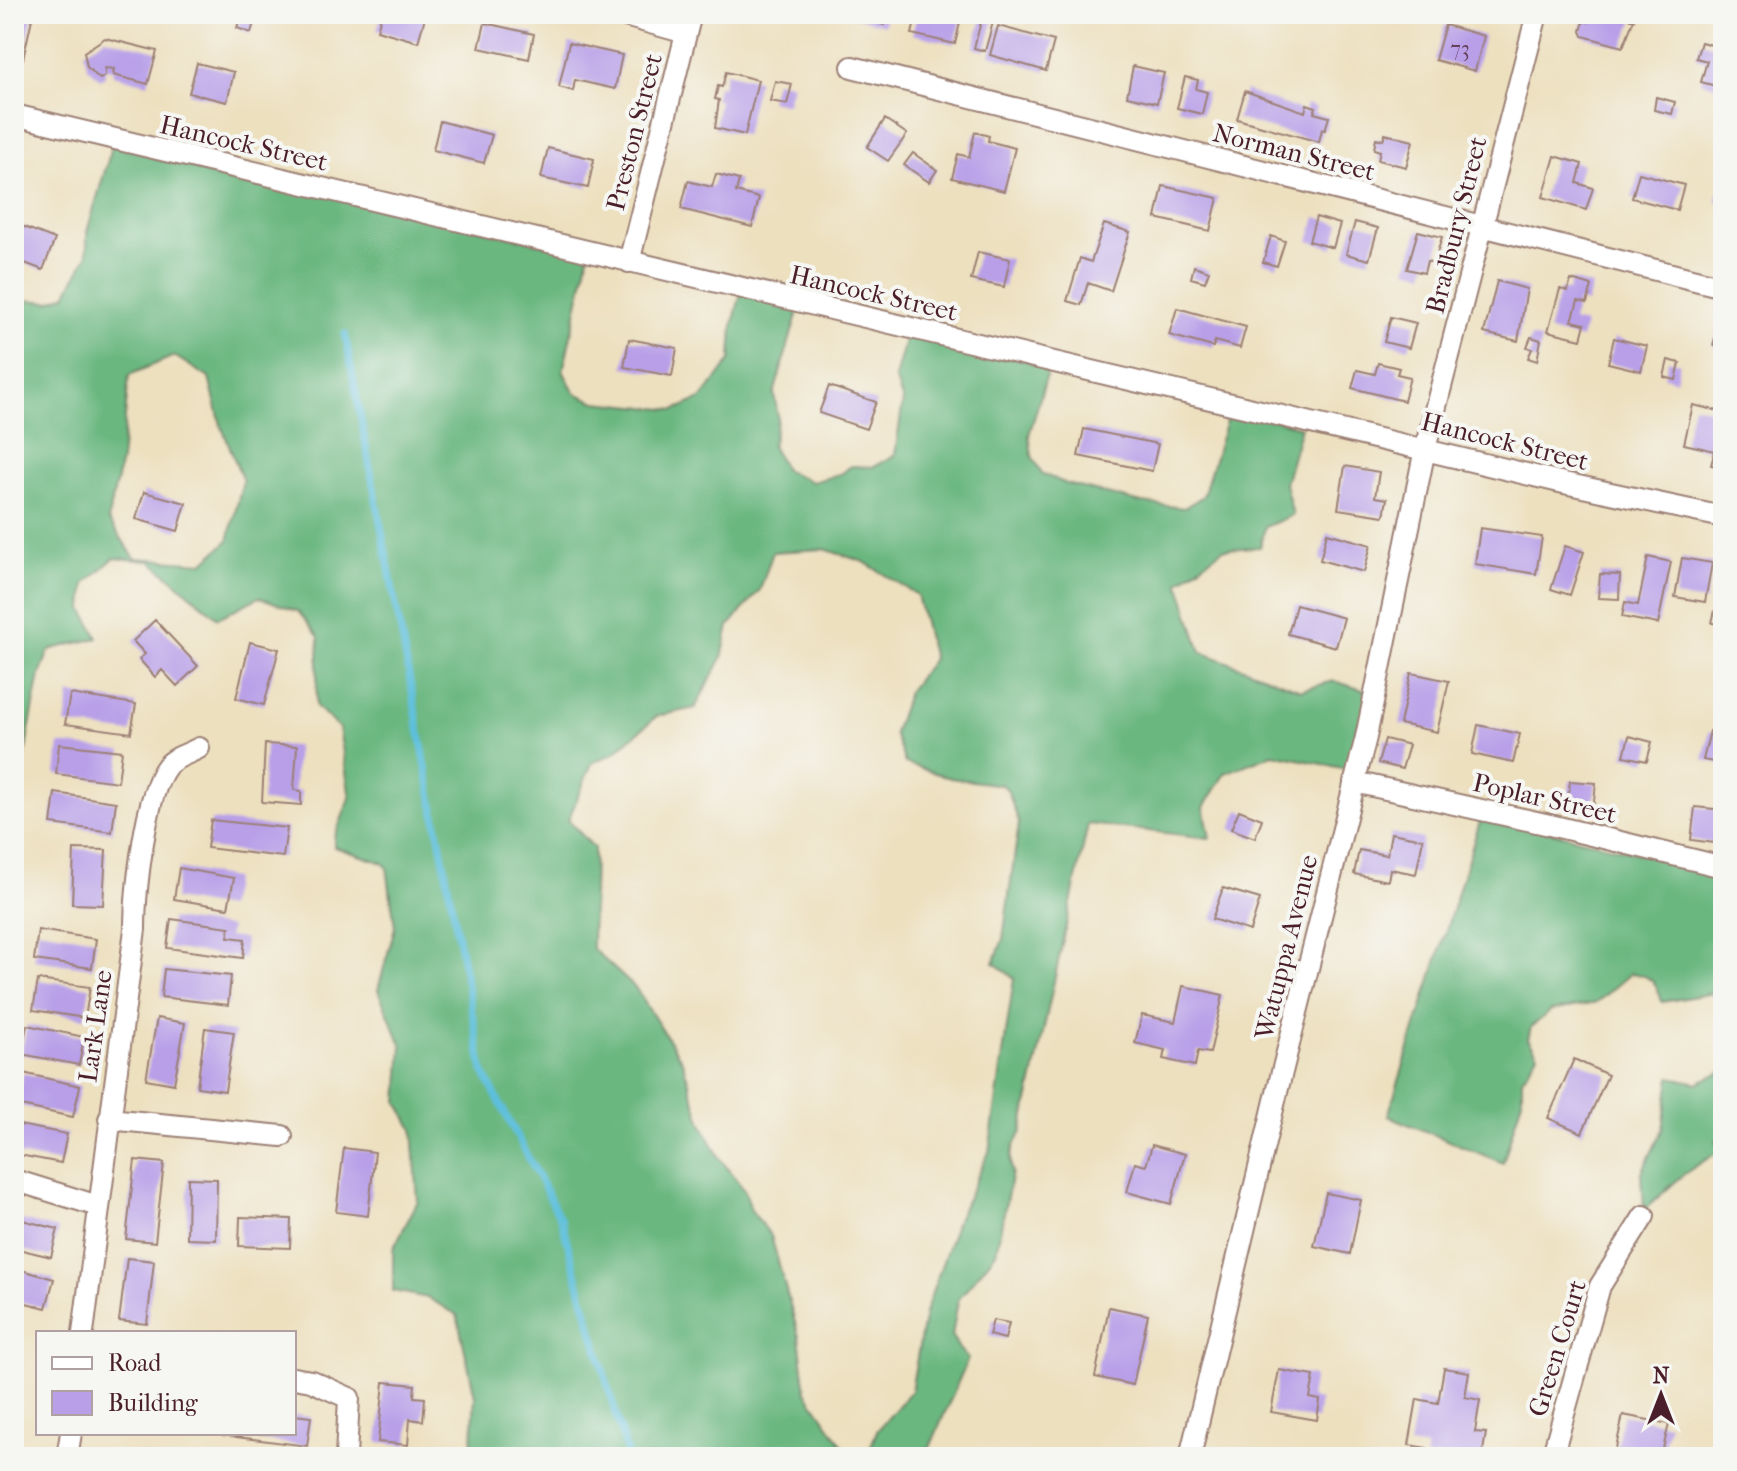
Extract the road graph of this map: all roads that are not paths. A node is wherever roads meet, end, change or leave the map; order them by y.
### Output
1 (618, 14) edge
2 (1537, 14) edge
3 (689, 23) edge
4 (852, 67) dead end
5 (14, 115) edge
6 (1483, 226) junction
7 (629, 262) junction
8 (1723, 287) edge
9 (1425, 449) junction
10 (1723, 517) edge
11 (199, 748) dead end
12 (1354, 782) junction
13 (1723, 867) edge
14 (109, 1119) junction
15 (282, 1136) dead end
16 (14, 1180) edge
17 (98, 1206) junction
18 (1644, 1216) dead end
19 (83, 1331) edge
20 (296, 1378) edge
21 (71, 1435) edge
22 (67, 1457) edge
23 (346, 1457) edge
24 (1190, 1457) edge
25 (1552, 1457) edge

1 - 3 street
2 - 6 street, Bradbury Street
3 - 7 street, Preston Street
4 - 6 street, Norman Street
5 - 7 street, Hancock Street
6 - 8 street, Norman Street
6 - 9 street, Bradbury Street
7 - 9 street, Hancock Street
9 - 10 street, Hancock Street
9 - 12 street, Watuppa Avenue
11 - 14 street, Lark Lane
12 - 13 street, Poplar Street
12 - 24 street, Watuppa Avenue
14 - 15 street
14 - 17 street, Lark Lane
16 - 17 street
17 - 19 street, Lark Lane
18 - 25 street, Green Court
20 - 23 street
21 - 22 street

